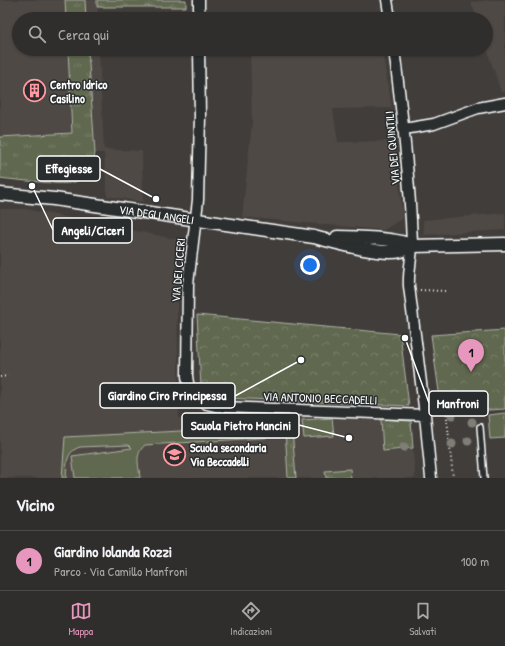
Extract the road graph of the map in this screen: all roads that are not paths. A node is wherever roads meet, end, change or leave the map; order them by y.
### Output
1 (199, 0) edge
2 (387, 0) edge
3 (199, 12) edge
4 (389, 12) edge
5 (199, 56) edge
6 (395, 56) edge
7 (505, 103) edge
8 (404, 129) junction
9 (0, 194) edge
10 (196, 220) junction
11 (505, 244) edge
12 (412, 246) junction
13 (192, 396) joint
14 (425, 415) junction
15 (480, 427) dead end
16 (431, 478) edge
17 (484, 478) edge

1 - 3 street
2 - 4 street
5 - 10 street, VIA DEI CICERI
6 - 8 street, VIA DEI QUINTILI
7 - 8 street
8 - 12 street, VIA DEI QUINTILI
9 - 10 street, VIA DEGLI ANGELI
10 - 12 street, VIA DEGLI ANGELI
10 - 13 street, VIA DEI CICERI
11 - 12 street, VIA DEGLI ANGELI
12 - 14 street, VIA DEI QUINTILI
13 - 14 street, VIA ANTONIO BECCADELLI
14 - 16 street, VIA DEI QUINTILI
15 - 17 lane

